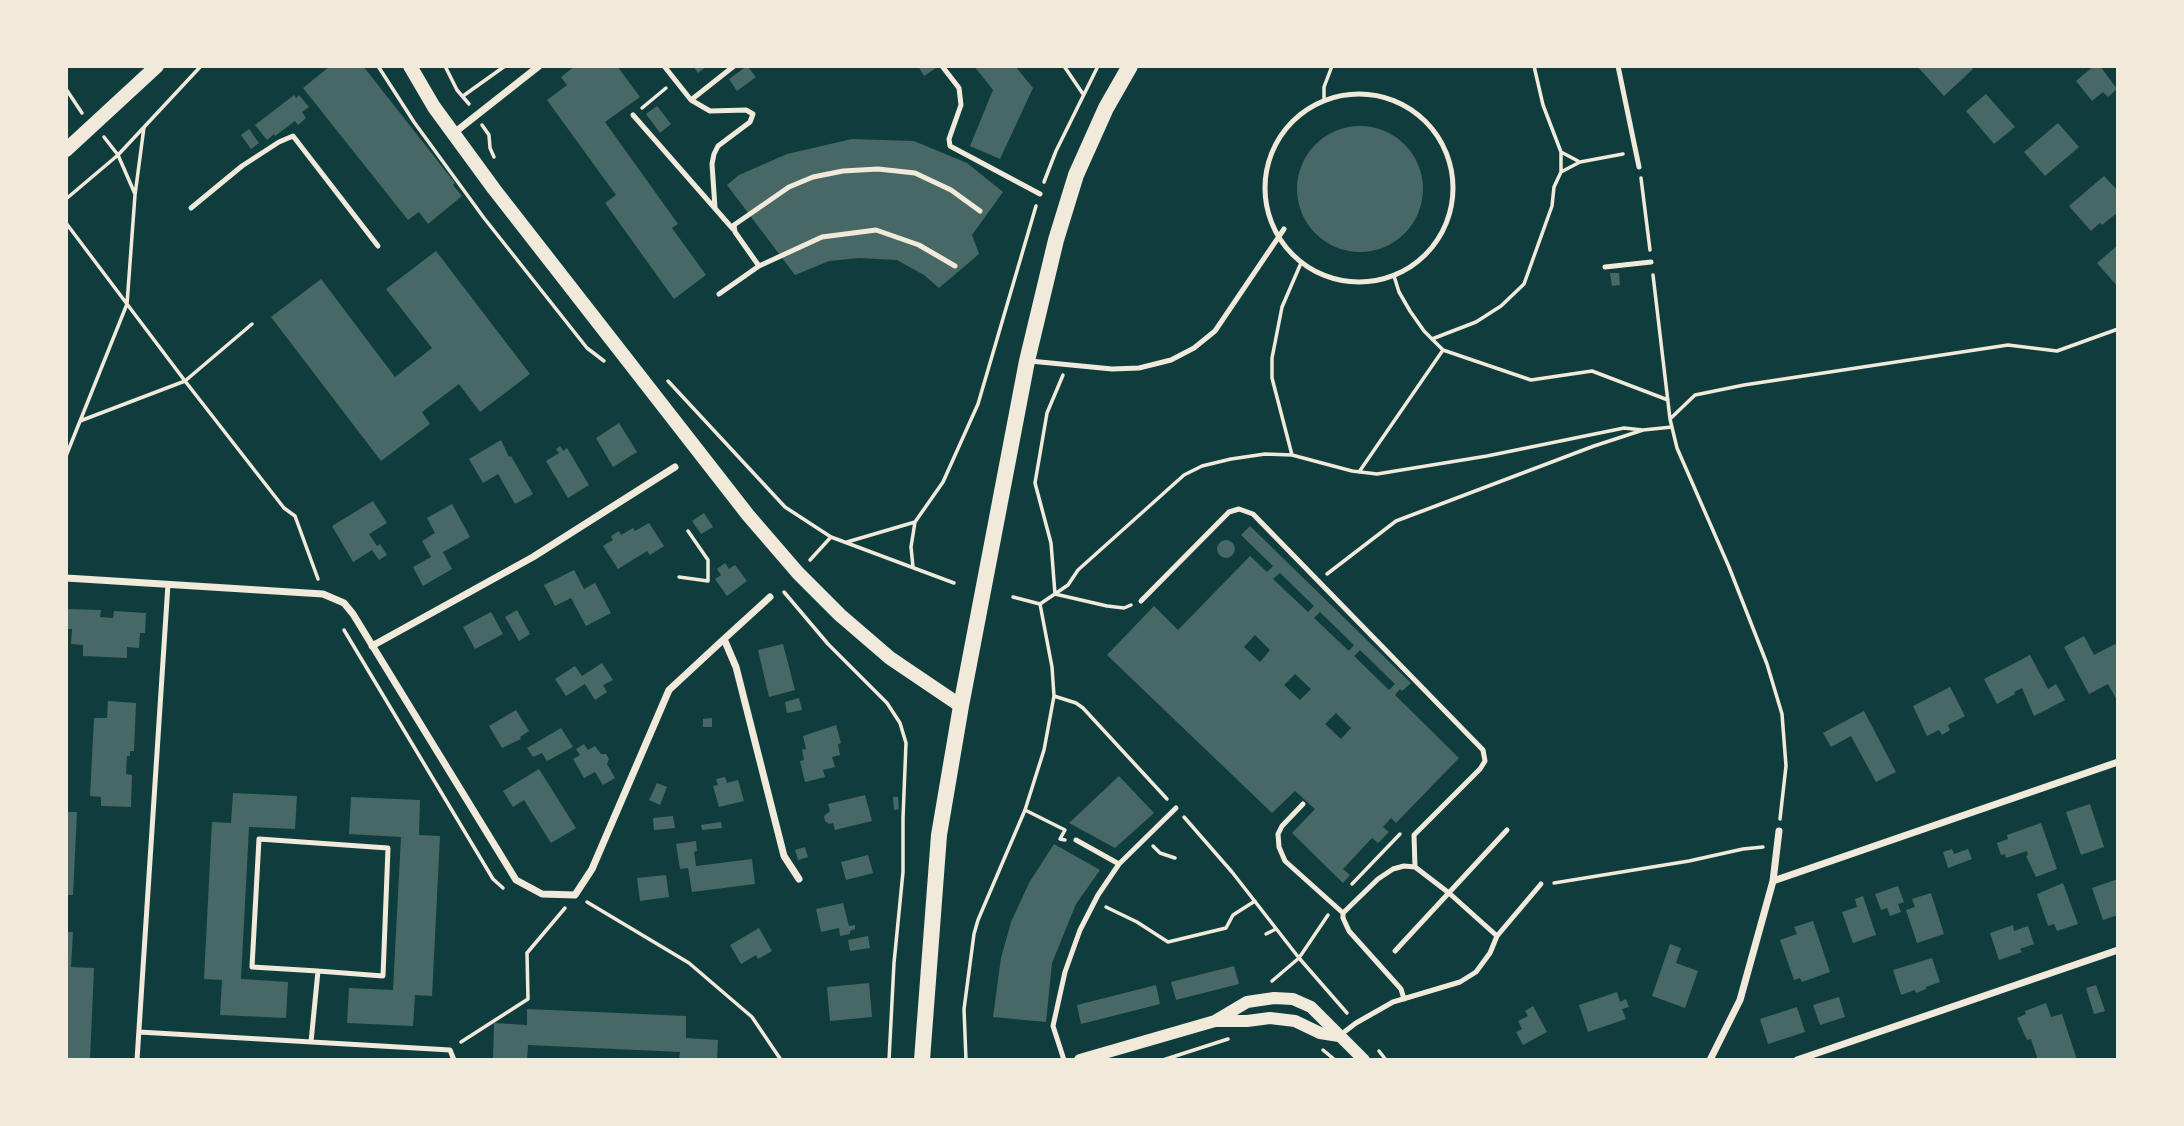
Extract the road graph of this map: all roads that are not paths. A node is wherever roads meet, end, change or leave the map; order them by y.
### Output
1 (158, 66) edge
2 (410, 66) edge
3 (539, 66) edge
4 (664, 66) edge
5 (734, 66) edge
6 (942, 66) edge
7 (1130, 66) edge
8 (1618, 66) edge
9 (691, 100) junction
10 (633, 116) road end
11 (454, 133) junction
12 (66, 150) edge
13 (1639, 167) road end
14 (1040, 194) road end
15 (191, 208) dead end
16 (715, 208) junction
17 (980, 211) dead end
18 (733, 229) junction
19 (1284, 229) dead end
20 (1278, 237) junction
21 (378, 246) dead end
22 (1651, 262) road end
23 (759, 266) junction
24 (955, 266) dead end
25 (1605, 267) dead end
26 (719, 293) dead end
27 (1027, 361) junction
28 (675, 467) dead end
29 (66, 579) edge
30 (168, 584) junction
31 (770, 597) dead end
32 (1141, 601) road end
33 (724, 639) junction
34 (372, 646) junction
35 (961, 706) junction
36 (2118, 762) edge
37 (1303, 804) dead end
38 (1176, 808) dead end
39 (1507, 830) dead end
40 (1779, 831) road end
41 (1076, 840) dead end
42 (1119, 864) junction
43 (1415, 867) junction
44 (799, 879) dead end
45 (1773, 881) junction
46 (1541, 884) road end
47 (1449, 893) junction
48 (1343, 913) junction
49 (1497, 936) junction
50 (2118, 950) edge
51 (1395, 951) dead end
52 (318, 971) junction
53 (1404, 999) junction
54 (1215, 1021) junction
55 (139, 1032) junction
56 (1339, 1036) junction
57 (311, 1042) junction
58 (137, 1059) edge
59 (454, 1059) edge
60 (922, 1059) edge
61 (1064, 1059) edge
62 (1080, 1059) edge
63 (1364, 1059) edge
64 (1710, 1059) edge
65 (1797, 1059) edge

1 - 12 main road
2 - 11 main road
3 - 11 street
4 - 9 lane
5 - 9 lane
6 - 14 lane
7 - 27 main road
8 - 13 lane
9 - 16 lane
10 - 16 lane
11 - 35 main road
15 - 21 lane
16 - 18 lane
17 - 18 lane
18 - 23 lane
19 - 20 lane
20 - 20 lane
20 - 27 lane
22 - 25 lane
23 - 24 lane
23 - 26 lane
27 - 35 main road
28 - 34 street
29 - 30 street
30 - 34 street
30 - 55 lane
31 - 33 street
32 - 43 lane
33 - 34 street
33 - 44 street
35 - 60 main road
36 - 45 street
37 - 48 lane
38 - 42 lane
39 - 47 lane
40 - 45 street
41 - 42 lane
42 - 61 lane
43 - 47 lane
43 - 48 lane
45 - 64 street
46 - 49 lane
47 - 49 lane
47 - 51 lane
48 - 53 lane
49 - 53 lane
50 - 65 street
52 - 52 lane
52 - 57 lane
53 - 56 lane
54 - 56 street
54 - 56 street
54 - 62 street
55 - 57 lane
55 - 58 lane
56 - 63 street
57 - 59 lane

